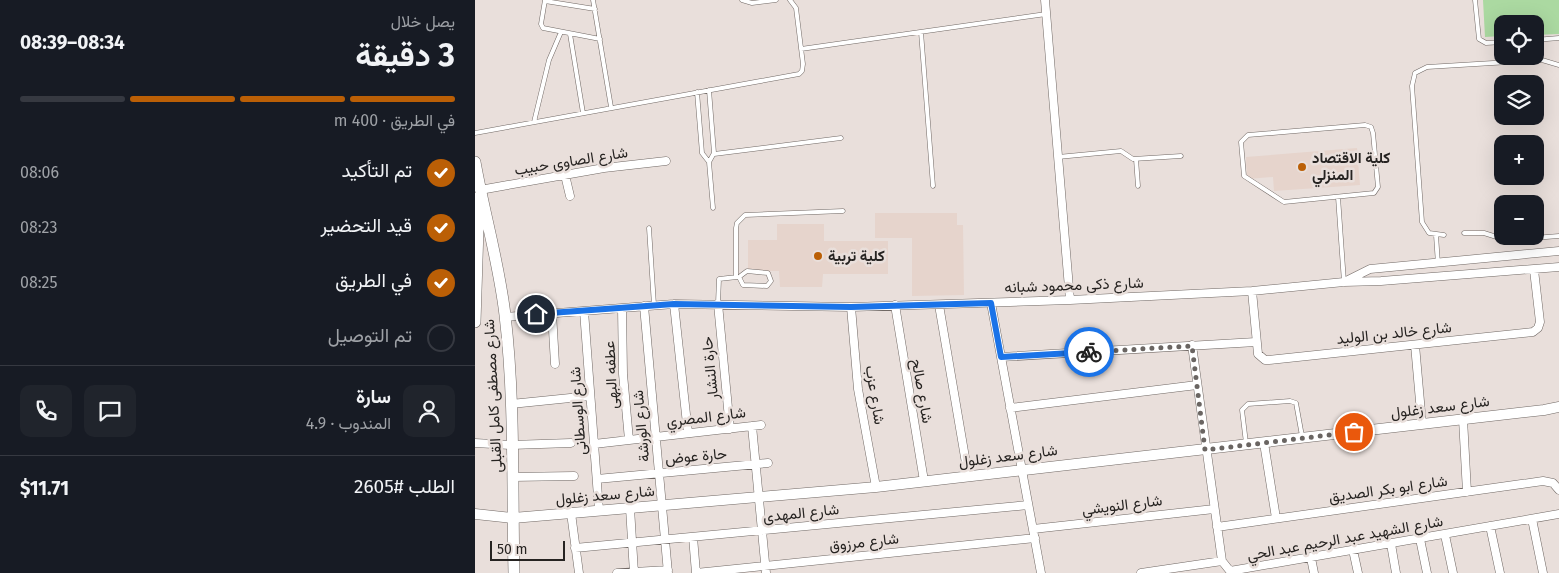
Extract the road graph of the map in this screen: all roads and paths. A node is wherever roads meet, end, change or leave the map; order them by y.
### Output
1 (545, 0) edge
2 (593, 0) edge
3 (742, 0) edge
4 (776, 0) edge
5 (790, 0) edge
6 (1045, 0) edge
7 (1475, 0) edge
8 (595, 9) junction
9 (1046, 14) junction
10 (561, 32) junction
11 (921, 32) junction
12 (570, 34) junction
13 (1559, 38) edge
14 (600, 39) junction
15 (1544, 39) edge
16 (1494, 43) edge
17 (801, 49) junction
18 (1559, 64) edge
19 (709, 90) junction
20 (697, 92) junction
21 (611, 108) junction
22 (583, 113) junction
23 (534, 122) junction
24 (475, 133) edge
25 (841, 138) dead end
26 (714, 154) junction
27 (1181, 156) dead end
28 (1058, 157) junction
29 (1135, 159) junction
30 (667, 161) dead end
31 (475, 162) edge
32 (709, 162) junction
33 (565, 176) junction
34 (933, 186) dead end
35 (1138, 186) dead end
36 (480, 190) junction
37 (570, 196) dead end
38 (1338, 198) junction
39 (713, 208) dead end
40 (843, 211) dead end
41 (649, 228) dead end
42 (1464, 233) dead end
43 (1436, 235) junction
44 (1444, 235) dead end
45 (1559, 236) edge
46 (1559, 251) edge
47 (1438, 264) junction
48 (1559, 267) edge
49 (1534, 270) junction
50 (737, 277) junction
51 (1344, 282) junction
52 (1252, 291) junction
53 (1070, 300) junction
54 (991, 303) junction
55 (674, 304) junction
56 (718, 304) junction
57 (654, 305) junction
58 (895, 305) junction
59 (939, 305) junction
60 (645, 306) junction
61 (851, 307) junction
62 (621, 308) junction
63 (584, 310) junction
64 (552, 313) junction
65 (505, 317) junction
66 (475, 322) edge
67 (1256, 342) junction
68 (1415, 345) junction
69 (1192, 346) junction
70 (1001, 357) junction
71 (555, 364) dead end
72 (1197, 385) junction
73 (590, 396) junction
74 (511, 404) junction
75 (1559, 407) edge
76 (1010, 408) junction
77 (1543, 410) junction
78 (1559, 412) edge
79 (1463, 419) junction
80 (1422, 424) junction
81 (761, 425) dead end
82 (752, 426) junction
83 (730, 428) junction
84 (688, 433) junction
85 (656, 437) junction
86 (1302, 438) junction
87 (629, 440) junction
88 (475, 443) edge
89 (571, 443) dead end
90 (1264, 443) junction
91 (594, 444) junction
92 (1246, 445) junction
93 (511, 446) junction
94 (1205, 450) junction
95 (768, 463) dead end
96 (755, 465) junction
97 (1022, 469) junction
98 (659, 473) junction
99 (968, 475) junction
100 (574, 476) dead end
101 (512, 477) junction
102 (597, 479) junction
103 (924, 481) junction
104 (876, 486) junction
105 (1559, 490) edge
106 (1467, 492) junction
107 (758, 496) junction
108 (662, 504) junction
109 (1028, 504) junction
110 (630, 508) junction
111 (1214, 508) junction
112 (599, 510) junction
113 (571, 513) junction
114 (475, 514) edge
115 (1559, 514) edge
116 (513, 518) junction
117 (1276, 518) junction
118 (1532, 519) junction
119 (1490, 526) junction
120 (1217, 527) junction
121 (1033, 529) junction
122 (761, 531) junction
123 (1445, 535) junction
124 (693, 537) junction
125 (1035, 538) junction
126 (1420, 539) junction
127 (665, 540) junction
128 (632, 543) junction
129 (1391, 544) junction
130 (575, 548) junction
131 (1353, 550) junction
132 (1311, 558) junction
133 (1222, 561) junction
134 (765, 569) edge
135 (1194, 569) edge
136 (1263, 570) edge
137 (668, 571) edge
138 (731, 571) edge
139 (634, 572) edge
140 (1230, 572) edge
141 (514, 573) edge
142 (579, 573) edge
143 (617, 573) edge
144 (696, 573) edge
145 (1041, 573) edge
146 (1141, 573) edge
147 (1314, 573) edge
148 (1357, 573) edge
149 (1396, 573) edge
150 (1427, 573) edge
151 (1453, 573) edge
152 (1500, 573) edge
153 (1543, 573) edge

1 - 8 lane
1 - 10 lane
2 - 8 lane
3 - 4 lane
5 - 17 lane
6 - 9 street
7 - 16 lane
8 - 14 lane
9 - 11 lane
9 - 28 street
10 - 12 lane
10 - 23 lane
11 - 17 lane
11 - 34 lane
12 - 14 lane
12 - 22 lane
13 - 15 lane
14 - 21 lane
17 - 19 lane
18 - 43 lane
19 - 20 lane
19 - 26 lane
20 - 21 lane
20 - 32 lane
21 - 22 lane
22 - 23 lane
23 - 24 lane
25 - 26 lane
26 - 32 lane
27 - 29 lane
28 - 29 lane
28 - 53 street
29 - 35 lane
30 - 33 street, شارع الصاوى حبيب
31 - 36 main road, شارع مصطفى كامل القبلى
32 - 39 lane
33 - 36 street, شارع الصاوى حبيب
33 - 37 street
36 - 65 main road, شارع مصطفى كامل القبلى
36 - 66 main road
38 - 38 lane
38 - 51 lane
40 - 50 lane
41 - 57 lane
42 - 45 lane
43 - 44 lane
43 - 47 lane
46 - 47 street, شارع ذكى محمود شبانه
47 - 51 street, شارع ذكى محمود شبانه
48 - 49 street, شارع ذكى محمود شبانه
49 - 51 street, شارع ذكى محمود شبانه
49 - 68 street, شارع خالد بن الوليد
50 - 50 lane
50 - 56 lane
51 - 52 street, شارع ذكى محمود شبانه
52 - 53 street, شارع ذكى محمود شبانه
52 - 67 street
53 - 54 street, شارع ذكى محمود شبانه
54 - 59 street, شارع ذكى محمود شبانه
54 - 70 street
55 - 56 street, شارع ذكى محمود شبانه
55 - 57 street, شارع ذكى محمود شبانه
55 - 84 street
56 - 61 street, شارع ذكى محمود شبانه
56 - 83 street, حارة النشار
57 - 60 street, شارع ذكى محمود شبانه
58 - 59 street, شارع ذكى محمود شبانه
58 - 61 street, شارع ذكى محمود شبانه
58 - 103 street, شارع صالح
59 - 99 street
60 - 62 street, شارع ذكى محمود شبانه
60 - 85 street, شارع الورشة
61 - 104 street, شارع عزب
62 - 63 street, شارع ذكى محمود شبانه
62 - 87 street, عطفه البهى
63 - 64 street, شارع ذكى محمود شبانه
63 - 73 street, شارع الوسطانى
64 - 65 street, شارع ذكى محمود شبانه
64 - 71 street
65 - 74 main road, شارع مصطفى كامل القبلى
67 - 68 street, شارع خالد بن الوليد
67 - 69 street
68 - 80 street
69 - 70 street
69 - 72 street
70 - 76 street
72 - 76 street
72 - 94 street
73 - 74 street
73 - 91 street, شارع الوسطانى
74 - 93 main road, شارع مصطفى كامل القبلى
75 - 77 street, شارع سعد زغلول
76 - 97 street
77 - 78 street, شارع سعد زغلول
77 - 79 street, شارع سعد زغلول
79 - 80 street, شارع سعد زغلول
79 - 106 street
80 - 86 street, شارع سعد زغلول
81 - 82 street, شارع المصري
82 - 83 street, شارع المصري
82 - 96 street
83 - 84 street, شارع المصري
84 - 85 street, شارع المصري
85 - 87 street, شارع المصري
85 - 98 street, شارع الورشة
86 - 90 street, شارع سعد زغلول
86 - 92 lane
87 - 91 street, شارع المصري
88 - 93 street
89 - 93 street
90 - 92 street, شارع سعد زغلول
90 - 117 street
91 - 102 street, شارع الوسطانى
92 - 94 street, شارع سعد زغلول
93 - 101 main road, شارع مصطفى كامل القبلى
94 - 97 street, شارع سعد زغلول
94 - 111 street
95 - 96 street, حارة عوض
96 - 98 street, حارة عوض
96 - 107 street
97 - 99 street, شارع سعد زغلول
97 - 109 street
98 - 102 street, حارة عوض
98 - 108 street, شارع الورشة
99 - 103 street, شارع سعد زغلول
100 - 101 street
101 - 116 main road, شارع مصطفى كامل القبلى
102 - 112 street, شارع الوسطانى
103 - 104 street, شارع سعد زغلول
104 - 107 street, شارع سعد زغلول
105 - 106 street, شارع ابو بكر الصديق
106 - 117 street, شارع ابو بكر الصديق
107 - 108 street, شارع سعد زغلول
107 - 122 street
108 - 110 street, شارع سعد زغلول
108 - 127 street, شارع الورشة
109 - 121 street
109 - 122 street, شارع المهدى
110 - 112 street, شارع سعد زغلول
110 - 128 street
111 - 120 street
111 - 121 street, شارع النويشي
112 - 113 street, شارع سعد زغلول
113 - 116 street, شارع سعد زغلول
113 - 130 street
114 - 116 street, شارع سعد زغلول
115 - 118 street, شارع الشهيد عبد الرحيم عبد الحي
116 - 141 main road, شارع مصطفى كامل القبلى
117 - 120 street, شارع ابو بكر الصديق
118 - 119 street, شارع الشهيد عبد الرحيم عبد الحي
118 - 153 street
119 - 123 street, شارع الشهيد عبد الرحيم عبد الحي
119 - 152 street
120 - 133 street
121 - 125 street
122 - 124 street, شارع المهدى
122 - 134 street
123 - 126 street, شارع الشهيد عبد الرحيم عبد الحي
123 - 151 street
124 - 127 street, شارع المهدى
124 - 144 street
125 - 134 street, شارع مرزوق
125 - 145 street
126 - 129 street, شارع الشهيد عبد الرحيم عبد الحي
126 - 150 street
127 - 128 street, شارع المهدى
127 - 137 street, شارع الورشة
128 - 130 street, شارع المهدى
128 - 139 street
129 - 131 street, شارع الشهيد عبد الرحيم عبد الحي
129 - 149 street
130 - 142 street
131 - 132 street, شارع الشهيد عبد الرحيم عبد الحي
131 - 148 street
132 - 136 street, شارع الشهيد عبد الرحيم عبد الحي
132 - 147 street
133 - 135 street
133 - 140 street, شارع الشهيد عبد الرحيم عبد الحي
134 - 138 street, شارع مرزوق
135 - 146 street
136 - 140 street, شارع الشهيد عبد الرحيم عبد الحي
137 - 139 street
138 - 144 street, شارع مرزوق
139 - 143 street

